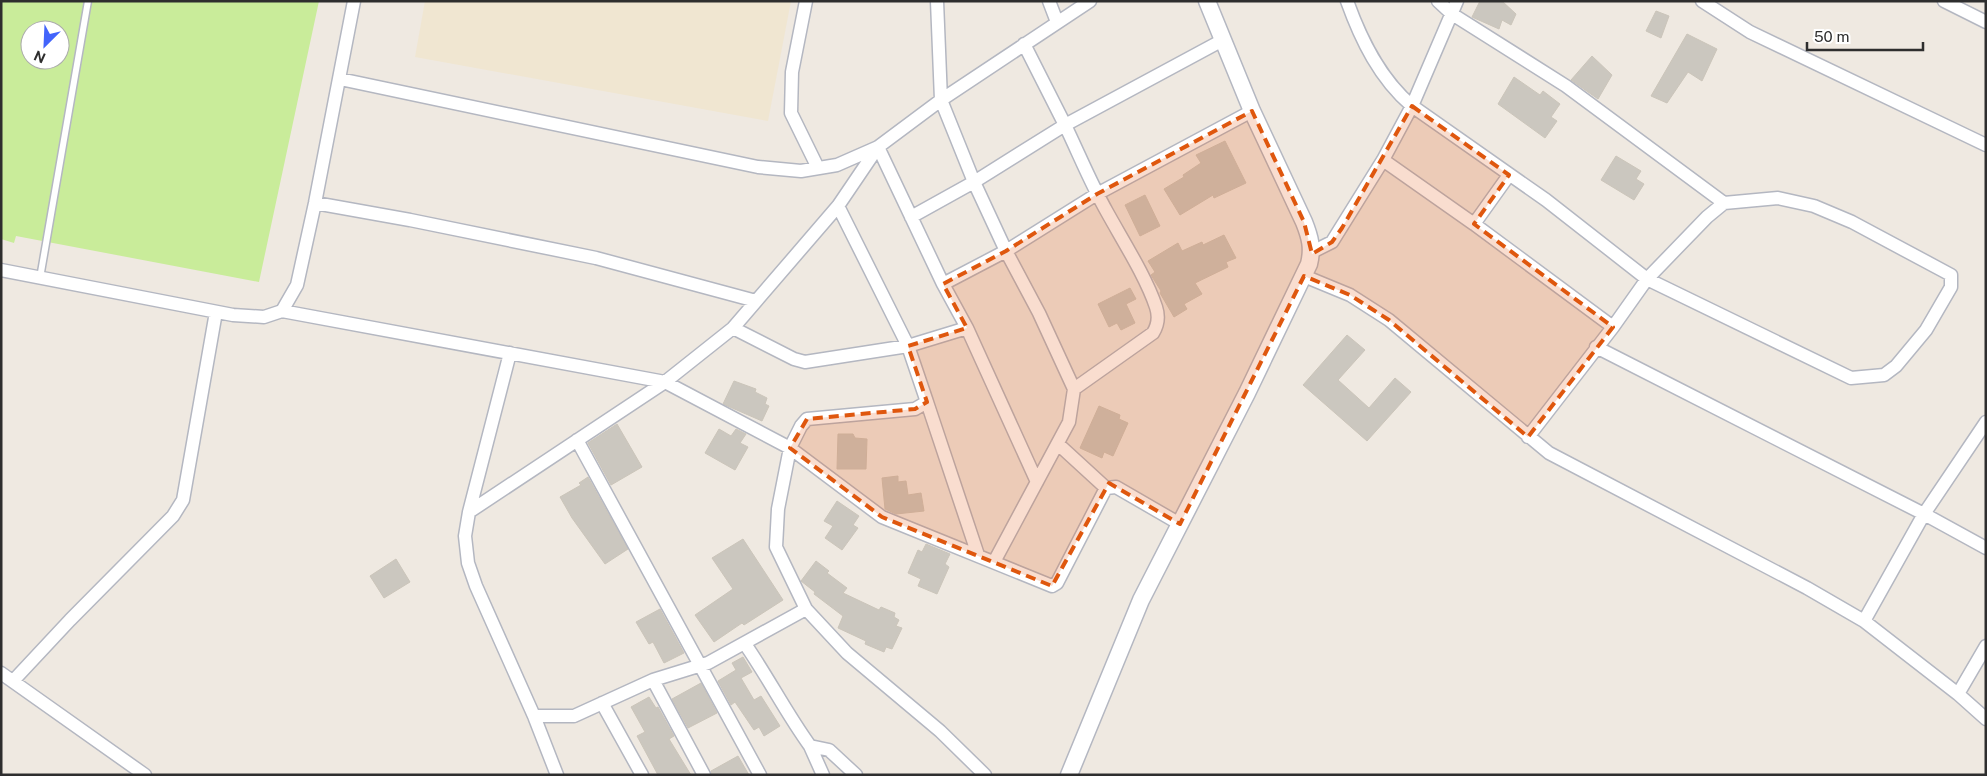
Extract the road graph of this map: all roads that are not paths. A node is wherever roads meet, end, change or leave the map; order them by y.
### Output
1 (88, 1) edge
2 (354, 1) edge
3 (806, 1) edge
4 (937, 1) edge
5 (1048, 1) edge
6 (1090, 1) edge
7 (1207, 1) edge
8 (1347, 1) edge
9 (1438, 1) edge
10 (1457, 1) edge
11 (1702, 1) edge
12 (1944, 1) edge
13 (1452, 14) junction
14 (1057, 22) junction
15 (1986, 22) edge
16 (1221, 40) junction
17 (1024, 44) junction
18 (340, 79) junction
19 (941, 100) junction
20 (1412, 106) junction
21 (1252, 111) junction
22 (1065, 125) junction
23 (1986, 145) edge
24 (878, 147) junction
25 (1383, 160) junction
26 (818, 168) junction
27 (1509, 175) junction
28 (974, 182) junction
29 (1097, 194) junction
30 (315, 203) junction
31 (1724, 203) junction
32 (838, 206) junction
33 (911, 217) junction
34 (1474, 224) junction
35 (1006, 251) junction
36 (1312, 252) junction
37 (1, 270) edge
38 (1304, 276) junction
39 (40, 278) junction
40 (1647, 279) junction
41 (943, 284) junction
42 (756, 301) junction
43 (282, 311) junction
44 (216, 312) junction
45 (1613, 327) junction
46 (733, 328) junction
47 (967, 328) junction
48 (908, 346) junction
49 (1596, 347) junction
50 (510, 353) junction
51 (665, 382) junction
52 (1074, 389) junction
53 (927, 402) junction
54 (1986, 422) edge
55 (1528, 437) junction
56 (577, 440) junction
57 (1058, 444) junction
58 (790, 448) junction
59 (1037, 482) junction
60 (1106, 488) junction
61 (469, 512) junction
62 (1924, 514) junction
63 (1180, 524) junction
64 (1986, 548) edge
65 (978, 555) junction
66 (994, 562) junction
67 (806, 610) junction
68 (1864, 621) junction
69 (744, 644) junction
70 (1986, 646) edge
71 (700, 665) junction
72 (1, 673) edge
73 (653, 680) junction
74 (13, 681) junction
75 (1958, 694) junction
76 (602, 703) junction
77 (534, 716) junction
78 (1986, 719) edge
79 (810, 746) junction
80 (145, 775) edge
81 (557, 775) edge
82 (642, 775) edge
83 (704, 775) edge
84 (760, 775) edge
85 (823, 775) edge
86 (856, 775) edge
87 (985, 775) edge
88 (1069, 775) edge

1 - 39 lane
2 - 18 street
3 - 26 street
4 - 19 street
5 - 14 street
6 - 14 street
7 - 16 street
8 - 20 street
9 - 13 street
10 - 13 street
11 - 23 street
12 - 15 street
13 - 20 street
13 - 31 street
14 - 17 street
16 - 21 street
16 - 22 street
17 - 19 street
17 - 22 street
18 - 26 street
18 - 30 street
19 - 24 street
19 - 28 street
20 - 25 street
20 - 27 street
21 - 29 street
21 - 36 street
22 - 28 street
22 - 29 street
24 - 26 street
24 - 32 street
24 - 33 street
25 - 34 street
25 - 36 street
27 - 34 street
27 - 40 street
28 - 33 street
28 - 35 street
29 - 35 street
29 - 52 street
30 - 42 street
30 - 43 street
31 - 40 street
31 - 40 street
32 - 42 street
32 - 48 street
33 - 41 street
34 - 45 street
35 - 41 street
35 - 52 street
36 - 38 street
37 - 39 street
38 - 55 street
38 - 63 street
39 - 44 street
40 - 45 street
41 - 47 street
42 - 46 street
43 - 44 street
43 - 50 street
44 - 74 street
45 - 49 street
46 - 48 street
46 - 51 street
47 - 48 street
47 - 59 street
48 - 53 street
49 - 55 street
49 - 62 street
50 - 51 street
50 - 61 street
51 - 56 street
51 - 58 street
52 - 57 street
53 - 58 street
53 - 65 street
54 - 62 street
55 - 68 street
56 - 61 street
56 - 71 street
57 - 59 street
57 - 60 street
58 - 65 street
58 - 67 street
59 - 66 street
60 - 63 street
60 - 66 street
61 - 77 street
62 - 64 street
62 - 68 street
63 - 88 street
65 - 66 street
67 - 69 street
67 - 87 street
68 - 75 street
69 - 71 street
69 - 79 street
70 - 75 street
71 - 73 street
71 - 84 street
72 - 74 street
73 - 76 street
73 - 83 street
74 - 80 street
75 - 78 street
76 - 77 street
76 - 82 street
77 - 81 street
79 - 85 street
79 - 86 street

